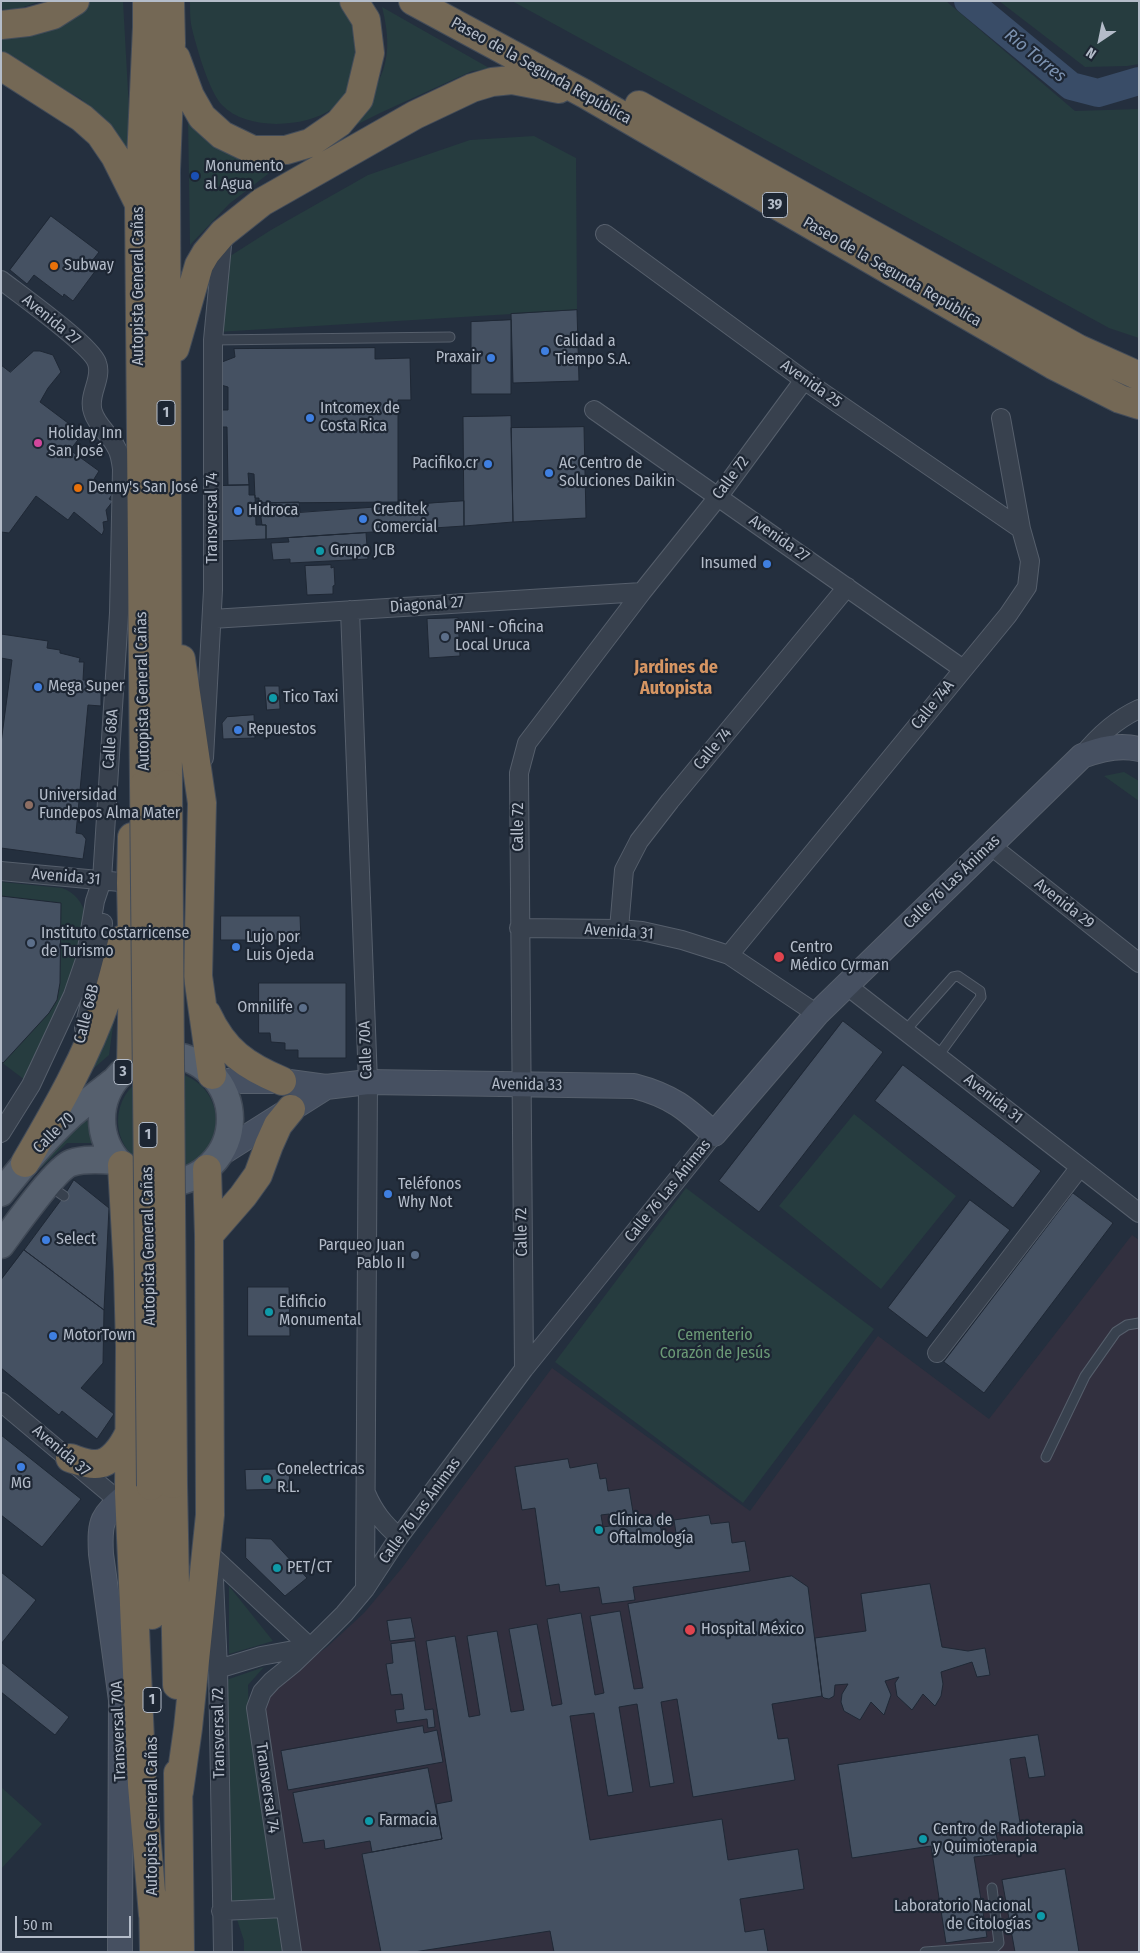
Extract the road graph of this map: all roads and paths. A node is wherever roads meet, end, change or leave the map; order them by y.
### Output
1 (75, 1) edge
2 (147, 1) edge
3 (170, 1) edge
4 (354, 1) edge
5 (413, 1) edge
6 (453, 4) edge
7 (1, 25) edge
8 (171, 43) junction
9 (1, 66) edge
10 (585, 94) junction
11 (139, 204) junction
12 (223, 233) junction
13 (605, 234) dead end
14 (1, 280) edge
15 (450, 337) dead end
16 (213, 340) junction
17 (97, 363) joint
18 (1139, 376) edge
19 (166, 378) junction
20 (804, 380) junction
21 (1139, 405) edge
22 (594, 410) dead end
23 (1001, 418) dead end
24 (718, 497) junction
25 (1021, 529) junction
26 (154, 558) junction
27 (847, 587) junction
28 (642, 592) junction
29 (350, 610) junction
30 (212, 619) junction
31 (963, 669) junction
32 (1139, 709) edge
33 (1139, 749) edge
34 (1082, 756) junction
35 (202, 803) junction
36 (990, 845) junction
37 (1, 871) edge
38 (102, 880) junction
39 (131, 896) junction
40 (519, 928) junction
41 (619, 929) junction
42 (729, 955) junction
43 (1139, 963) edge
44 (133, 971) junction
45 (198, 976) junction
46 (846, 985) junction
47 (203, 1004) junction
48 (817, 1014) junction
49 (905, 1031) junction
50 (938, 1056) junction
51 (123, 1073) junction
52 (214, 1078) junction
53 (282, 1082) junction
54 (368, 1082) junction
55 (520, 1084) junction
56 (68, 1087) junction
57 (326, 1087) junction
58 (291, 1108) junction
59 (1, 1133) edge
60 (714, 1134) junction
61 (214, 1161) junction
62 (24, 1162) junction
63 (120, 1163) junction
64 (1080, 1167) junction
65 (1, 1193) edge
66 (1139, 1213) edge
67 (209, 1235) junction
68 (1, 1245) edge
69 (209, 1266) junction
70 (128, 1272) junction
71 (1139, 1323) edge
72 (937, 1353) dead end
73 (524, 1369) junction
74 (1, 1402) edge
75 (129, 1433) junction
76 (1046, 1457) dead end
77 (70, 1458) junction
78 (143, 1491) junction
79 (365, 1491) junction
80 (210, 1515) junction
81 (399, 1537) junction
82 (212, 1556) junction
83 (365, 1590) junction
84 (310, 1647) junction
85 (218, 1669) junction
86 (179, 1792) junction
87 (992, 1888) dead end
88 (284, 1908) junction
89 (222, 1911) junction
90 (120, 1952) edge
91 (154, 1952) edge
92 (180, 1952) edge
93 (224, 1952) edge
94 (292, 1952) edge
95 (925, 1952) edge

1 - 7 highway
2 - 11 highway, Autopista General Cañas / 1
3 - 8 highway, Autopista General Cañas / 1
4 - 8 highway
5 - 10 highway, Paseo de la Segunda República / 39
6 - 18 highway, Paseo de la Segunda República / 39
8 - 19 highway, Autopista General Cañas / 1
9 - 11 highway
10 - 12 highway
10 - 21 highway, Paseo de la Segunda República / 39
11 - 26 highway, Autopista General Cañas / 1
12 - 16 street, Transversal 74
12 - 19 highway
13 - 20 street, Avenida 25
14 - 17 street, Avenida 27
15 - 16 lane
16 - 30 street, Transversal 74
17 - 38 street, Calle 68A
19 - 26 highway, Autopista General Cañas / 1
20 - 24 street, Calle 72
20 - 25 street, Avenida 25
22 - 24 street, Avenida 27
23 - 25 street, Calle 74A
24 - 27 street, Avenida 27
24 - 28 street, Calle 72
25 - 31 street, Calle 74A
26 - 35 highway
26 - 39 highway
26 - 78 highway, Autopista General Cañas / 1, bridge
27 - 31 street, Avenida 27
27 - 41 street, Calle 74
28 - 29 street, Diagonal 27
28 - 40 street, Calle 72
29 - 30 street, Diagonal 27
29 - 54 street, Calle 70A
30 - 35 street, Transversal 74
31 - 42 street, Calle 74A
32 - 34 street, Calle 76 Las Ánimas
33 - 34 street
34 - 36 street, Calle 76 Las Ánimas
35 - 45 highway
36 - 43 street, Avenida 29
36 - 46 street, Calle 76 Las Ánimas
37 - 38 street, Avenida 31
38 - 39 street, Avenida 31
38 - 56 street, Calle 68B
38 - 59 street, Calle 68A
39 - 44 highway
39 - 56 highway
40 - 41 street, Avenida 31
40 - 55 street, Calle 72
41 - 42 street, Avenida 31
42 - 48 street, Avenida 31
44 - 45 highway
44 - 51 highway
45 - 47 highway
46 - 48 street, Calle 76 Las Ánimas
46 - 49 street, Avenida 31
47 - 52 highway
47 - 53 highway
48 - 60 street, Calle 76 Las Ánimas
49 - 50 street, Avenida 31
49 - 50 lane
50 - 64 street, Avenida 31
51 - 52 main road, 3
51 - 62 main road, Calle 70 / 3
51 - 63 main road, 3
52 - 53 street, Avenida 33
52 - 61 main road
53 - 57 street, Avenida 33
54 - 55 street, Avenida 33
54 - 57 street, Avenida 33
54 - 79 street, Calle 70A
55 - 60 street, Avenida 33
55 - 73 street, Calle 72
56 - 62 highway
57 - 58 street, Avenida 33
58 - 61 street, Avenida 33
58 - 67 highway
60 - 73 street, Calle 76 Las Ánimas
61 - 63 main road
61 - 67 highway
62 - 65 main road, Calle 70 / 3
63 - 68 main road, Calle 70
63 - 70 highway
64 - 66 street, Avenida 31
64 - 72 street
67 - 69 highway
69 - 70 highway
69 - 80 highway
70 - 75 highway
71 - 76 lane
73 - 81 street, Calle 76 Las Ánimas
74 - 77 street, Avenida 37
75 - 77 highway
75 - 78 highway
77 - 78 street, Avenida 37
78 - 86 highway, Autopista General Cañas / 1
78 - 90 street, Transversal 70A
78 - 91 highway, Autopista General Cañas / 1
79 - 81 street, Calle 70A
79 - 83 street, Calle 70A
80 - 82 street, Transversal 72
80 - 86 highway
81 - 83 street, Calle 76 Las Ánimas
82 - 84 street
82 - 85 street, Transversal 72
83 - 84 street, Calle 76 Las Ánimas
84 - 85 street
84 - 88 street, Transversal 74
85 - 89 street, Transversal 72
86 - 92 highway, Autopista General Cañas / 1
87 - 95 lane
88 - 89 street
88 - 94 street, Transversal 74
89 - 93 street, Transversal 72

